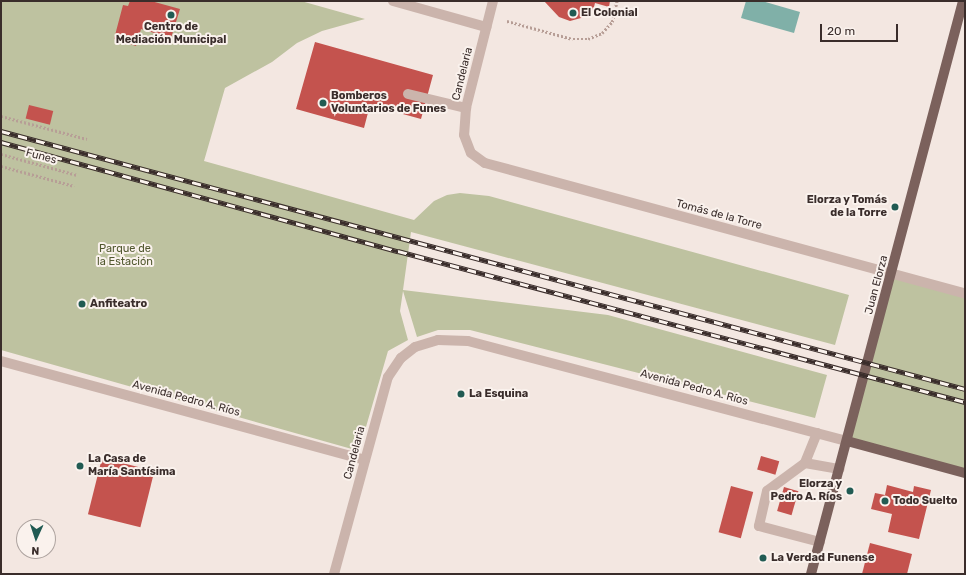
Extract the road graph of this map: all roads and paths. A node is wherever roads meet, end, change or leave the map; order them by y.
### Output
1 (393, 1) edge
2 (493, 1) edge
3 (617, 1) edge
4 (963, 1) edge
5 (490, 15) junction
6 (486, 27) junction
7 (408, 94) dead end
8 (466, 108) junction
9 (1, 116) edge
10 (87, 139) dead end
11 (471, 153) joint
12 (1, 154) edge
13 (1, 166) edge
14 (77, 175) dead end
15 (74, 186) dead end
16 (892, 274) junction
17 (965, 293) edge
18 (415, 347) joint
19 (1, 360) edge
20 (817, 433) junction
21 (847, 441) junction
22 (365, 460) junction
23 (805, 463) junction
24 (839, 469) junction
25 (965, 473) edge
26 (820, 542) junction
27 (334, 574) edge
28 (811, 574) edge

1 - 6 street
2 - 5 street, Candelaria
3 - 5 path
4 - 16 main road, Juan Elorza
5 - 6 street, Candelaria
6 - 8 street, Candelaria
7 - 8 street
8 - 11 street, Candelaria
9 - 10 path
11 - 16 street, Tomás de la Torre
12 - 14 path, Funes
13 - 15 path
16 - 17 street, Tomás de la Torre
16 - 21 main road, Juan Elorza
18 - 20 street, Avenida Pedro A. Ríos
18 - 22 street, Candelaria
19 - 22 street, Avenida Pedro A. Ríos
20 - 21 street, Avenida Pedro A. Ríos
20 - 23 street
21 - 24 main road, Juan Elorza
21 - 25 main road, Avenida Pedro A. Ríos
22 - 27 street, Candelaria
23 - 24 street
23 - 26 street
24 - 26 main road, Juan Elorza
26 - 28 main road, Juan Elorza

